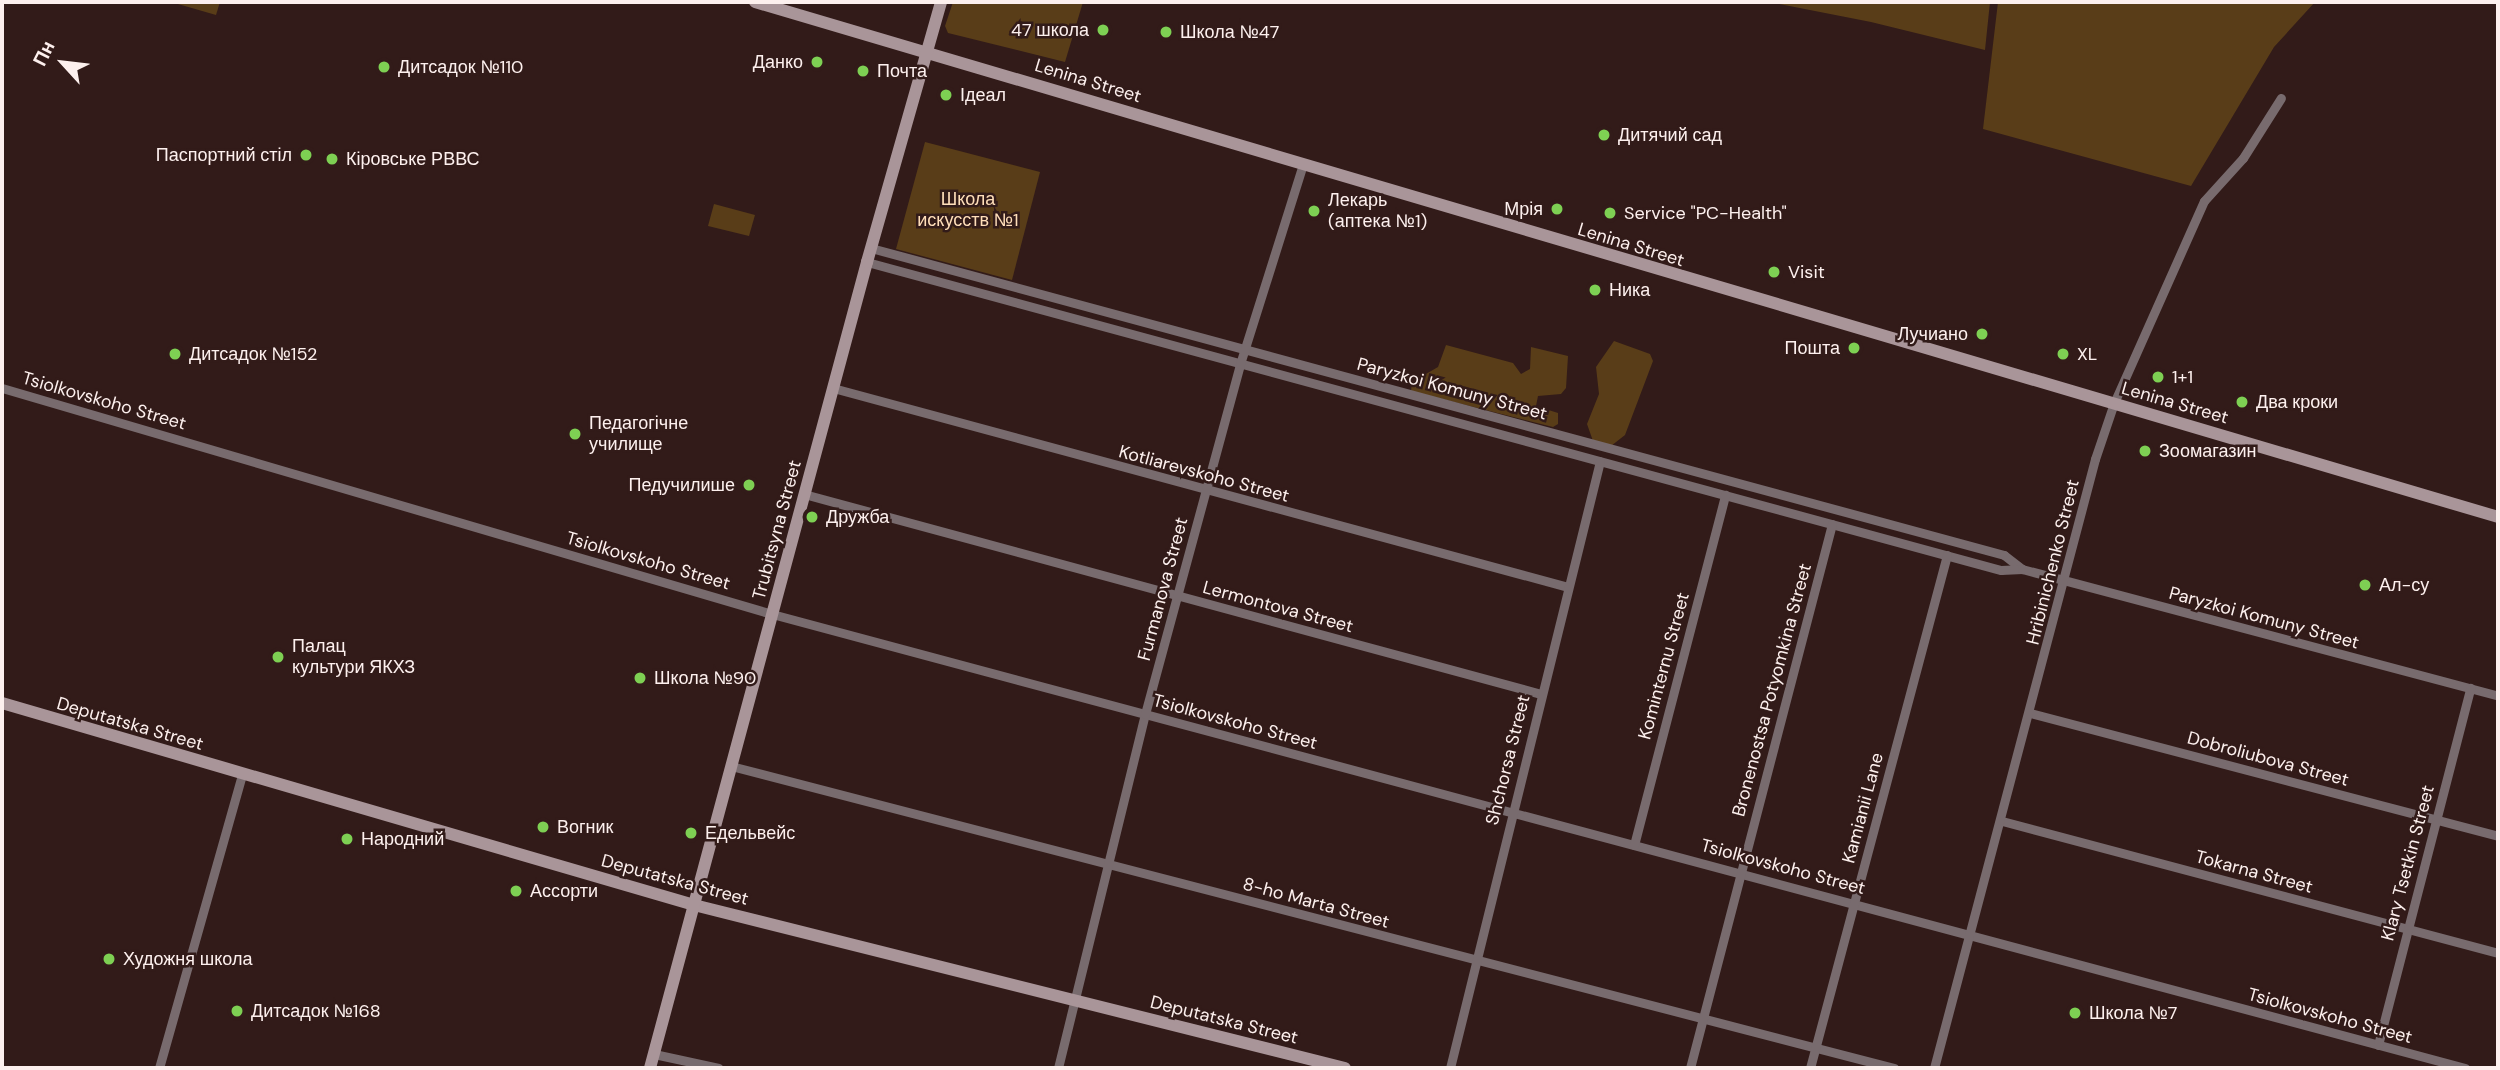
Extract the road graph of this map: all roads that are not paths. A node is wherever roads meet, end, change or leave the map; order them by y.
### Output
1 (755, 2) edge
2 (941, 2) edge
3 (925, 50) junction
4 (2281, 98) dead end
5 (1303, 164) junction
6 (871, 248) junction
7 (867, 262) junction
8 (1246, 349) junction
9 (1240, 364) junction
10 (2, 388) edge
11 (833, 388) junction
12 (2114, 404) junction
13 (1600, 461) junction
14 (1206, 491) junction
15 (804, 494) junction
16 (1725, 495) junction
17 (2498, 517) edge
18 (1832, 524) junction
19 (1947, 555) junction
20 (2022, 569) junction
21 (2066, 581) junction
22 (1568, 587) junction
23 (1178, 597) junction
24 (772, 614) junction
25 (2470, 688) junction
26 (1541, 694) junction
27 (2498, 696) edge
28 (2, 703) edge
29 (2030, 713) junction
30 (1145, 714) junction
31 (731, 766) junction
32 (242, 775) junction
33 (1510, 814) junction
34 (2436, 820) junction
35 (2002, 821) junction
36 (2498, 836) edge
37 (1634, 845) junction
38 (1106, 864) junction
39 (1741, 872) junction
40 (1854, 902) junction
41 (694, 905) junction
42 (2407, 928) junction
43 (1972, 934) junction
44 (2498, 953) edge
45 (1474, 960) junction
46 (1073, 1001) junction
47 (1703, 1019) junction
48 (2378, 1045) junction
49 (1816, 1048) junction
50 (654, 1054) junction
51 (159, 1068) edge
52 (650, 1068) edge
53 (719, 1068) edge
54 (1058, 1068) edge
55 (1345, 1068) edge
56 (1450, 1068) edge
57 (1690, 1068) edge
58 (1810, 1068) edge
59 (1894, 1068) edge
60 (1934, 1068) edge
61 (2465, 1068) edge

1 - 3 street, Lenina Street
2 - 3 street, Trubitsyna Street
3 - 5 street, Lenina Street
3 - 6 street, Trubitsyna Street
4 - 12 street, Hribinichenko Street
5 - 8 street, Furmanova Street
5 - 12 street, Lenina Street
6 - 7 street, Trubitsyna Street
6 - 8 street, Paryzkoi Komuny Street
7 - 9 street, Paryzkoi Komuny Street
7 - 11 street, Trubitsyna Street
8 - 9 street, Furmanova Street
8 - 20 street, Paryzkoi Komuny Street
9 - 13 street, Paryzkoi Komuny Street
9 - 14 street, Furmanova Street
10 - 24 street, Tsiolkovskoho Street
11 - 14 street, Kotliarevskoho Street
11 - 15 street, Trubitsyna Street
12 - 17 street, Lenina Street
12 - 21 street, Hribinichenko Street
13 - 16 street, Paryzkoi Komuny Street
13 - 22 street, Shchorsa Street
14 - 22 street, Kotliarevskoho Street
14 - 23 street, Furmanova Street
15 - 23 street, Lermontova Street
15 - 24 street, Trubitsyna Street
16 - 18 street, Paryzkoi Komuny Street
16 - 37 street, Kominternu Street
18 - 19 street, Paryzkoi Komuny Street
18 - 39 street, Bronenostsa Potyomkina Street
19 - 20 street, Paryzkoi Komuny Street
19 - 40 street, Kamianii Lane
20 - 21 street, Paryzkoi Komuny Street
21 - 25 street, Paryzkoi Komuny Street
21 - 29 street, Hribinichenko Street
22 - 26 street, Shchorsa Street
23 - 26 street, Lermontova Street
23 - 30 street, Furmanova Street
24 - 30 street, Tsiolkovskoho Street
24 - 31 street, Trubitsyna Street
25 - 27 street, Paryzkoi Komuny Street
25 - 34 street, Klary Tsetkin Street
26 - 33 street, Shchorsa Street
28 - 32 street, Deputatska Street
29 - 34 street, Dobroliubova Street
29 - 35 street, Hribinichenko Street
30 - 33 street, Tsiolkovskoho Street
30 - 38 street, Furmanova Street
31 - 38 street, 8-ho Marta Street
31 - 41 street, Trubitsyna Street
32 - 41 street, Deputatska Street
32 - 51 street
33 - 37 street, Tsiolkovskoho Street
33 - 45 street, Shchorsa Street
34 - 36 street, Dobroliubova Street
34 - 42 street, Klary Tsetkin Street
35 - 42 street, Tokarna Street
35 - 43 street, Hribinichenko Street
37 - 39 street, Tsiolkovskoho Street
38 - 45 street, 8-ho Marta Street
38 - 46 street, Furmanova Street
39 - 40 street, Tsiolkovskoho Street
39 - 47 street, Bronenostsa Potyomkina Street
40 - 43 street, Tsiolkovskoho Street
40 - 49 street, Kamianii Lane
41 - 46 street, Deputatska Street
41 - 50 street, Trubitsyna Street
42 - 44 street, Tokarna Street
42 - 48 street, Klary Tsetkin Street
43 - 48 street, Tsiolkovskoho Street
43 - 60 street, Hribinichenko Street
45 - 47 street, 8-ho Marta Street
45 - 56 street, Shchorsa Street
46 - 54 street, Furmanova Street
46 - 55 street, Deputatska Street
47 - 49 street, 8-ho Marta Street
47 - 57 street, Bronenostsa Potyomkina Street
48 - 61 street, Tsiolkovskoho Street
49 - 58 street, Kamianii Lane
49 - 59 street, 8-ho Marta Street
50 - 52 street, Trubitsyna Street
50 - 53 street

